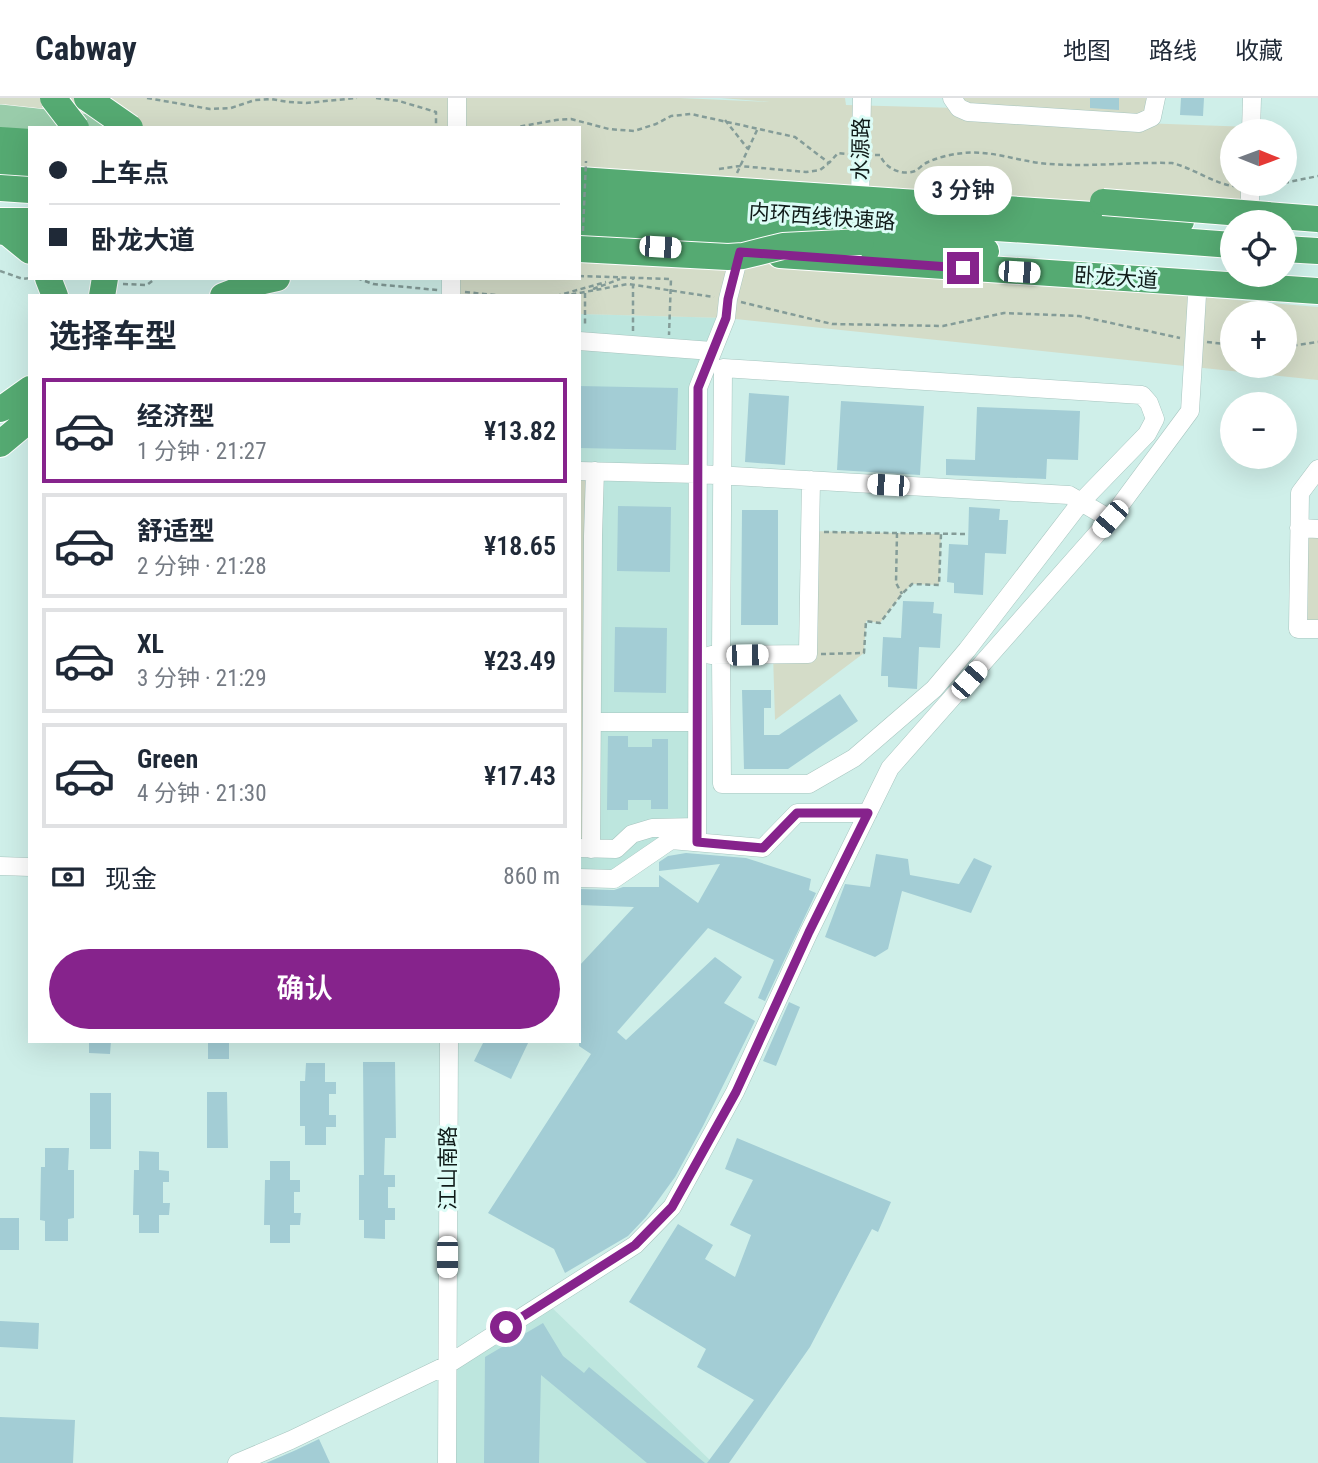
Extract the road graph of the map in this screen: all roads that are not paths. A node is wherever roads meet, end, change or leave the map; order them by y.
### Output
1 (53, 98) edge
2 (87, 98) edge
3 (457, 98) edge
4 (862, 98) edge
5 (952, 98) edge
6 (1156, 98) edge
7 (1252, 98) edge
8 (0, 116) edge
9 (1251, 119) edge
10 (74, 126) edge
11 (92, 126) edge
12 (127, 126) edge
13 (457, 126) edge
14 (0, 140) edge
15 (28, 142) edge
16 (0, 161) edge
17 (28, 163) edge
18 (0, 188) edge
19 (860, 200) junction
20 (888, 202) junction
21 (16, 208) edge
22 (581, 210) edge
23 (1318, 219) edge
24 (1220, 223) edge
25 (1297, 229) edge
26 (1318, 231) edge
27 (0, 232) edge
28 (1220, 245) edge
29 (28, 249) edge
30 (1297, 250) edge
31 (1318, 251) edge
32 (740, 252) junction
33 (1220, 270) edge
34 (1019, 272) junction
35 (1297, 275) edge
36 (1318, 276) edge
37 (268, 280) edge
38 (1318, 291) edge
39 (228, 294) edge
40 (1197, 295) junction
41 (1318, 302) edge
42 (582, 341) edge
43 (712, 351) junction
44 (28, 390) edge
45 (0, 409) edge
46 (28, 415) edge
47 (28, 421) edge
48 (4, 441) edge
49 (1318, 469) edge
50 (587, 471) edge
51 (698, 474) junction
52 (722, 475) junction
53 (811, 480) junction
54 (1081, 502) junction
55 (1110, 519) junction
56 (1299, 528) junction
57 (1318, 528) edge
58 (586, 536) edge
59 (586, 592) edge
60 (1318, 629) edge
61 (586, 652) edge
62 (721, 655) junction
63 (697, 656) junction
64 (592, 722) junction
65 (697, 722) junction
66 (868, 813) junction
67 (697, 834) junction
68 (585, 848) edge
69 (0, 866) edge
70 (28, 867) edge
71 (581, 878) edge
72 (449, 1043) edge
73 (447, 1365) junction
74 (237, 1463) edge
75 (447, 1463) edge

1 - 10 highway, bridge
2 - 12 highway, bridge
3 - 13 street
4 - 19 street, 水源路
5 - 6 street
7 - 9 street
8 - 11 main road
14 - 15 highway
16 - 17 highway
18 - 21 highway
19 - 20 highway
19 - 22 highway
20 - 23 highway, bridge
20 - 24 highway
22 - 28 highway, 内环西线快速路
22 - 32 highway, 卧龙大道
22 - 33 highway, 内环西线快速路, bridge
25 - 26 highway
27 - 29 highway
30 - 31 highway
32 - 34 highway, 卧龙大道
32 - 43 street
34 - 38 highway, 卧龙大道
34 - 40 highway
35 - 36 highway
37 - 39 highway
40 - 41 highway
40 - 55 street
42 - 43 street
43 - 51 street
44 - 45 highway
46 - 48 highway
47 - 48 highway
49 - 56 street
50 - 51 street
50 - 58 street
51 - 52 street
51 - 63 street
52 - 53 street
52 - 54 street
52 - 62 street
53 - 54 street
53 - 62 street
54 - 55 street
54 - 62 street
55 - 66 street
56 - 57 street
56 - 60 street
58 - 59 street
59 - 61 street
61 - 64 street
62 - 63 street
63 - 65 street
64 - 65 street
64 - 68 street
65 - 67 street
66 - 67 street
66 - 73 street
67 - 68 street
67 - 71 street
69 - 70 street
72 - 73 street, 江山南路
73 - 74 street
73 - 75 street, 江山南路

